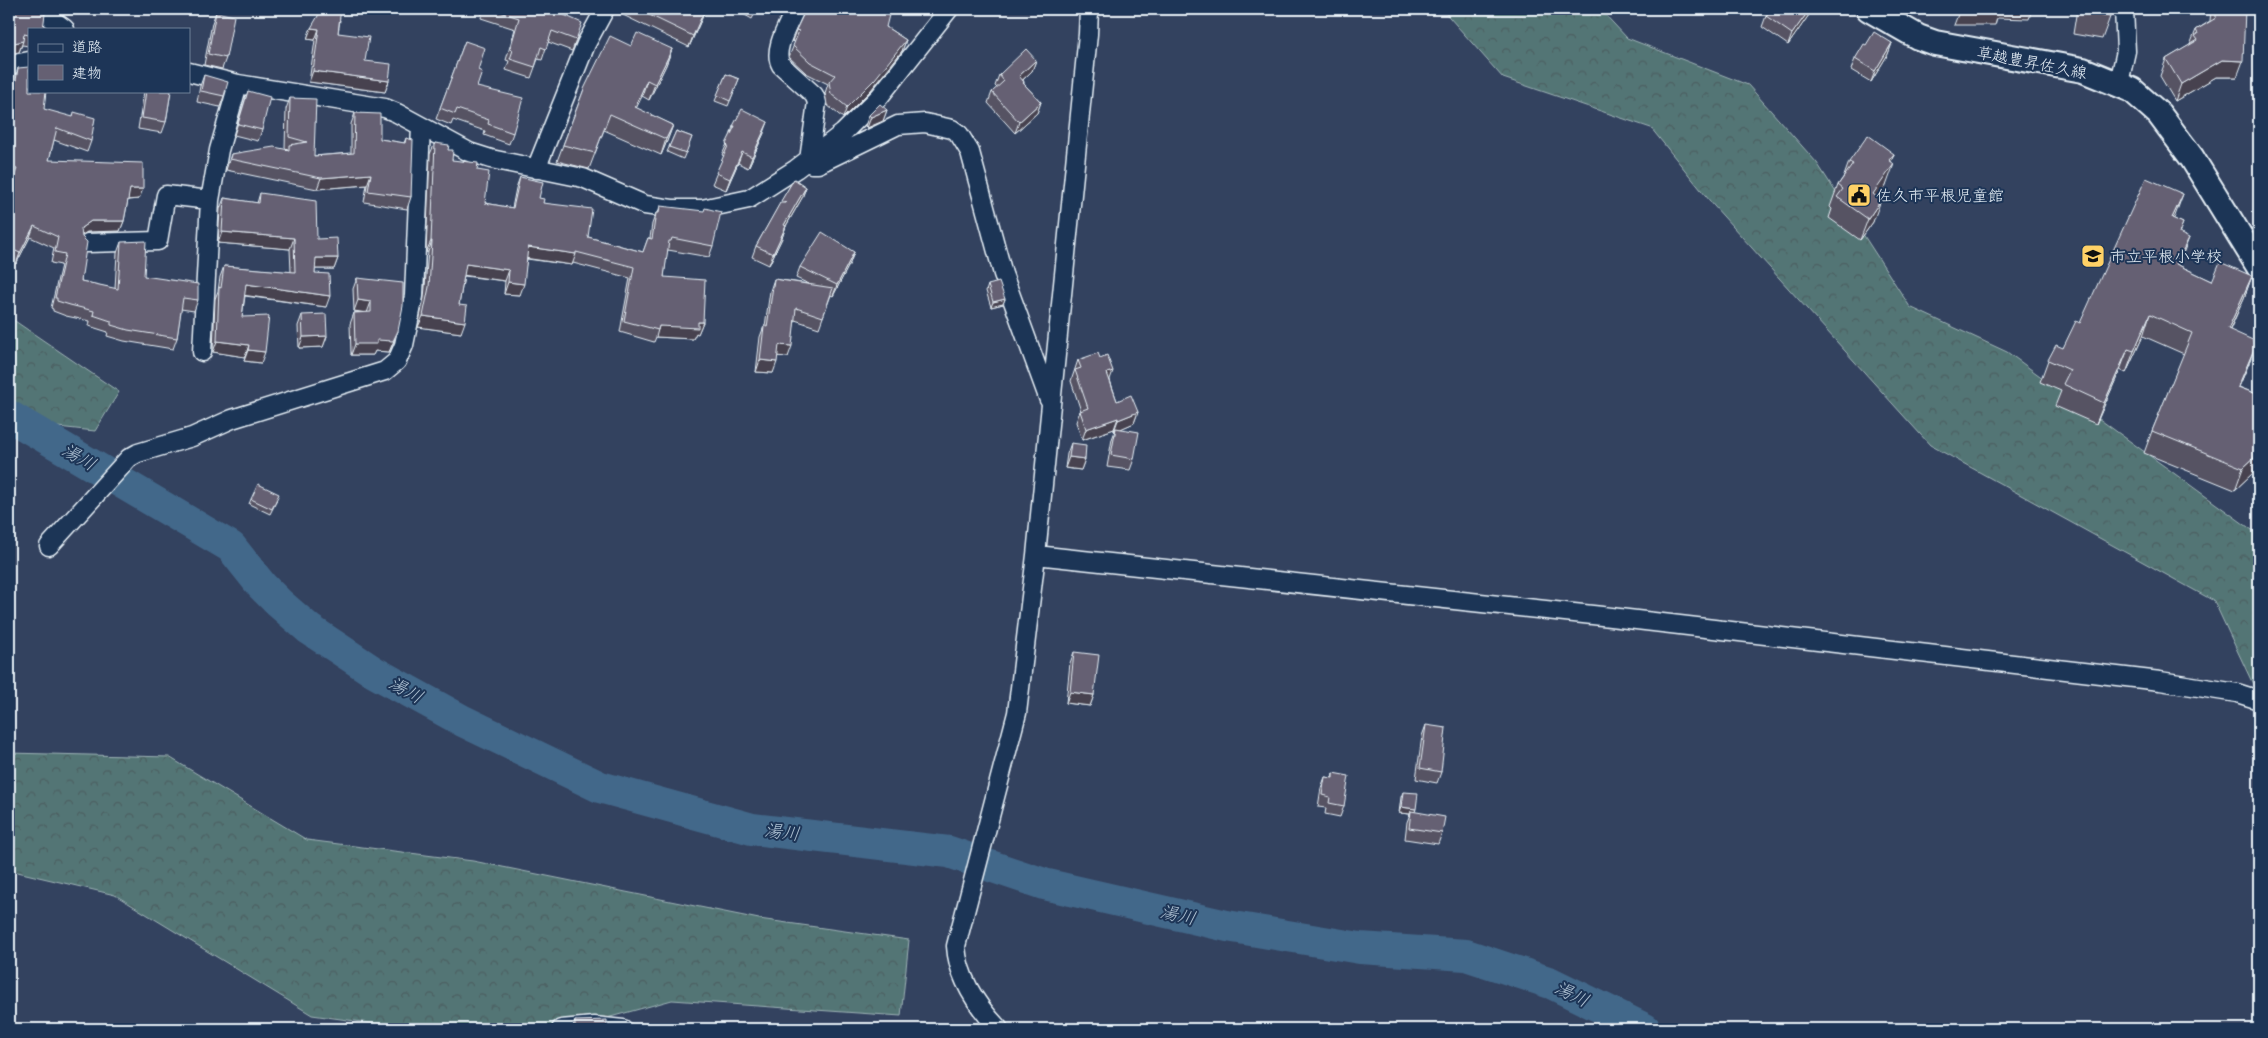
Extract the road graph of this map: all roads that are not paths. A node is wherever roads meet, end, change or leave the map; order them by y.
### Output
1 (38, 9) edge
2 (606, 9) edge
3 (795, 9) edge
4 (949, 9) edge
5 (1089, 9) edge
6 (1868, 9) edge
7 (2124, 9) edge
8 (64, 28) edge
9 (28, 61) edge
10 (9, 64) edge
11 (190, 72) edge
12 (2119, 83) junction
13 (238, 84) junction
14 (421, 126) junction
15 (809, 160) junction
16 (536, 169) junction
17 (210, 200) junction
18 (87, 243) edge
19 (2259, 267) edge
20 (202, 352) dead end
21 (1051, 405) junction
22 (50, 546) dead end
23 (1036, 555) junction
24 (2259, 700) edge
25 (561, 1029) edge
26 (623, 1029) edge
27 (999, 1029) edge

1 - 8 street
2 - 16 street
3 - 15 street
4 - 15 street
5 - 21 street
6 - 12 main road, 草越豊昇佐久線
7 - 12 street
9 - 10 street
11 - 13 street
12 - 19 main road, 草越豊昇佐久線
13 - 14 street
13 - 17 street
14 - 16 street
14 - 22 street
15 - 16 street
15 - 21 street
17 - 18 street
17 - 20 street
21 - 23 street
23 - 24 street
23 - 27 street
25 - 26 street

